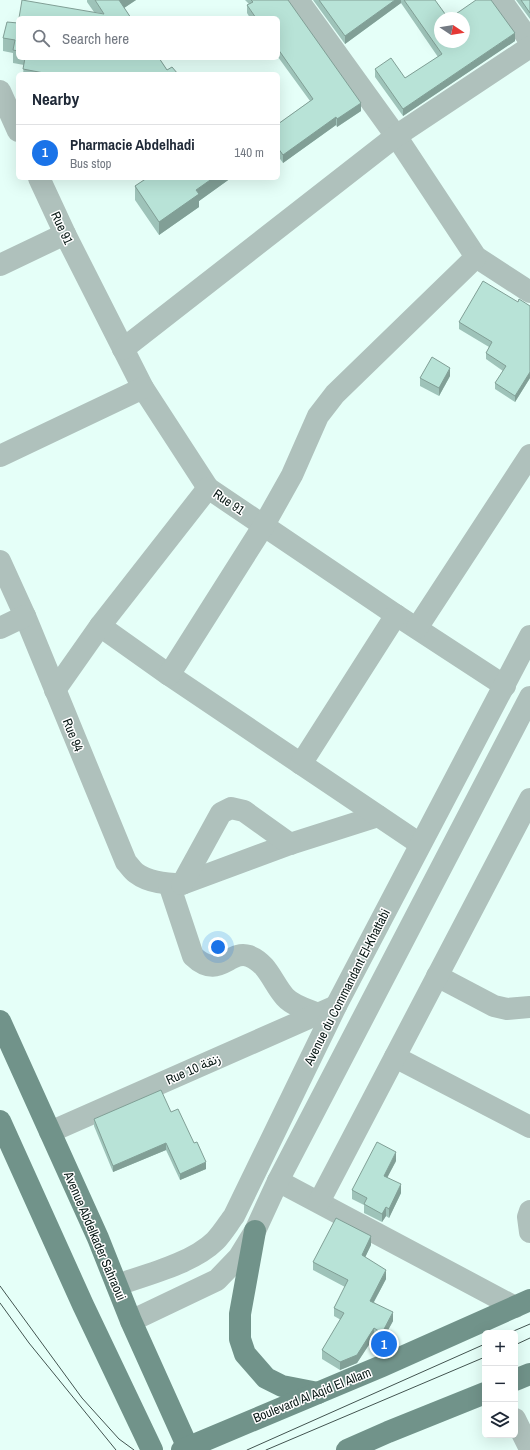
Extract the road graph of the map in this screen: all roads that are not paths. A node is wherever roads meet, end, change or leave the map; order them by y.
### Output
1 (501, 0) edge
2 (302, 1) edge
3 (530, 41) edge
4 (530, 47) edge
5 (0, 91) edge
6 (16, 127) edge
7 (396, 136) junction
8 (40, 180) edge
9 (65, 234) junction
10 (476, 257) junction
11 (0, 265) edge
12 (530, 292) edge
13 (123, 349) junction
14 (143, 388) junction
15 (530, 455) edge
16 (0, 456) edge
17 (208, 488) junction
18 (264, 526) junction
19 (0, 561) edge
20 (396, 615) junction
21 (25, 616) junction
22 (100, 626) junction
23 (0, 628) edge
24 (417, 628) junction
25 (530, 636) edge
26 (170, 675) junction
27 (505, 686) junction
28 (55, 690) junction
29 (530, 697) edge
30 (301, 764) junction
31 (530, 799) edge
32 (378, 816) junction
33 (290, 844) junction
34 (420, 844) junction
35 (175, 884) junction
36 (437, 976) junction
37 (530, 1007) edge
38 (327, 1010) junction
39 (0, 1022) edge
40 (395, 1057) junction
41 (0, 1121) edge
42 (530, 1127) edge
43 (50, 1132) junction
44 (278, 1181) junction
45 (319, 1202) junction
46 (530, 1210) edge
47 (255, 1231) junction
48 (530, 1232) edge
49 (117, 1285) junction
50 (522, 1303) edge
51 (131, 1321) junction
52 (530, 1374) edge
53 (518, 1379) edge
54 (318, 1393) junction
55 (482, 1394) edge
56 (518, 1425) edge
57 (186, 1449) edge
58 (530, 1449) edge
59 (152, 1450) edge
60 (347, 1450) edge

1 - 3 street
2 - 7 street
4 - 7 street
5 - 6 street
7 - 10 street
7 - 13 street
8 - 9 street, Rue 91
9 - 11 street
9 - 13 street, Rue 91
10 - 12 street
10 - 18 street
13 - 14 street, Rue 91
14 - 16 street
14 - 17 street, Rue 91
15 - 24 street
17 - 18 street, Rue 91
17 - 22 street
18 - 20 street, Rue 91
18 - 26 street
19 - 21 street, Rue 94
20 - 24 street, Rue 91
20 - 30 street
21 - 23 street
21 - 28 street, Rue 94
22 - 26 street
22 - 28 street
24 - 27 street, Rue 91
25 - 27 street, Avenue du Commandant El-Khattabi
26 - 30 street
27 - 34 street, Avenue du Commandant El-Khattabi
28 - 35 street, Rue 94
29 - 44 street
30 - 32 street
31 - 36 street
32 - 33 street
32 - 34 street
33 - 35 street
33 - 35 street
34 - 38 street, Avenue du Commandant El-Khattabi
35 - 38 street
36 - 37 street
36 - 40 street
38 - 43 street, Rue 10 زنقة
38 - 49 street, Avenue du Commandant El-Khattabi
39 - 43 main road, Avenue Abdelkader Sahraoui
40 - 42 street
40 - 45 street
41 - 59 main road
43 - 49 main road, Avenue Abdelkader Sahraoui
44 - 45 street
44 - 47 street
45 - 50 street
46 - 48 street
47 - 51 street
47 - 54 main road
49 - 51 main road, Avenue Abdelkader Sahraoui
50 - 54 main road, Boulevard Al Aqid El Allam
51 - 57 main road, Avenue Abdelkader Sahraoui
52 - 53 main road
54 - 57 main road, Boulevard Al Aqid El Allam
55 - 60 main road
56 - 58 street

